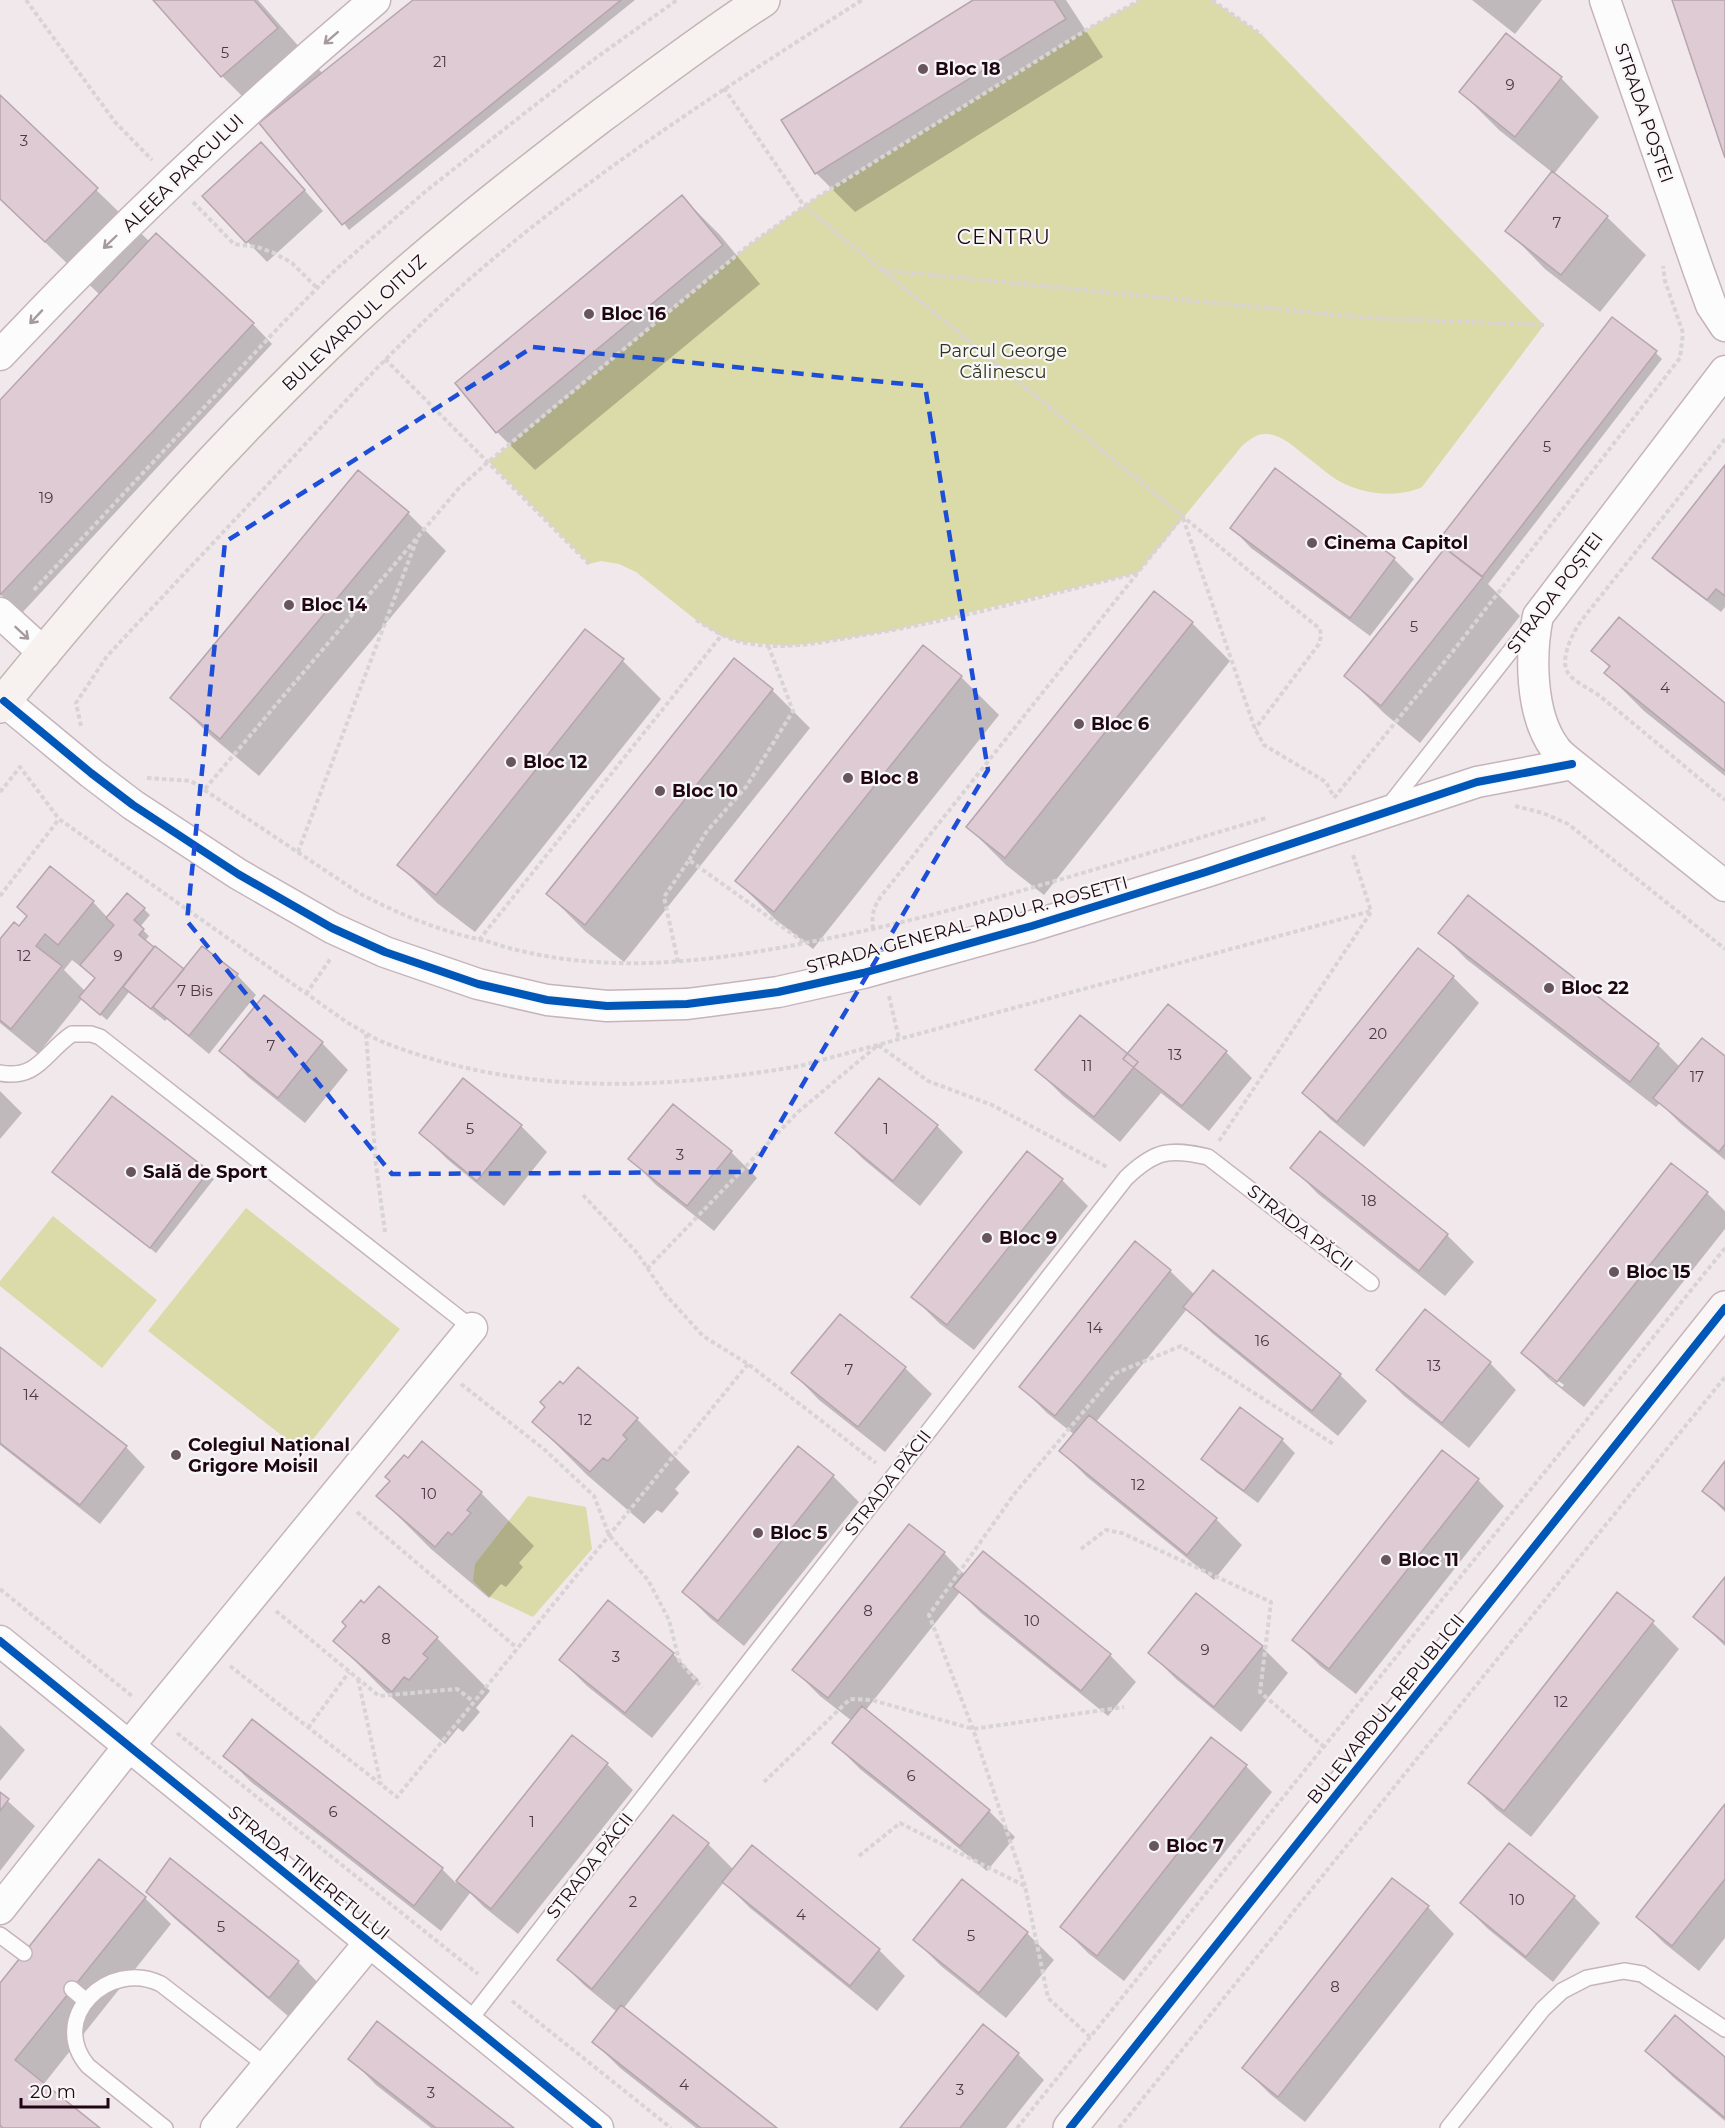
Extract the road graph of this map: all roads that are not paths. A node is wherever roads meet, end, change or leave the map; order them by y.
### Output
1 (375, 0) edge
2 (763, 0) edge
3 (1605, 0) edge
4 (1725, 326) edge
5 (0, 355) edge
6 (1725, 371) edge
7 (0, 613) edge
8 (1538, 616) junction
9 (45, 654) junction
10 (2, 704) edge
11 (1572, 764) junction
12 (1383, 814) junction
13 (1725, 886) edge
14 (0, 1073) edge
15 (1371, 1283) dead end
16 (1725, 1308) edge
17 (472, 1328) joint
18 (0, 1641) edge
19 (129, 1746) junction
20 (0, 1909) edge
21 (0, 1935) edge
22 (370, 1942) junction
23 (24, 1953) dead end
24 (72, 1989) dead end
25 (86, 2001) junction
26 (468, 2022) junction
27 (1725, 2029) edge
28 (267, 2066) junction
29 (165, 2128) edge
30 (216, 2128) edge
31 (598, 2128) edge
32 (1070, 2128) edge
33 (1448, 2128) edge

1 -> 5 street, ALEEA PARCULUI
2 - 9 main road, BULEVARDUL OITUZ
3 - 4 street, STRADA POȘTEI
6 - 8 street, STRADA POȘTEI
7 -> 9 street
8 - 11 street, STRADA POȘTEI
8 - 12 lane, STRADA POȘTEI
9 - 10 main road, BULEVARDUL OITUZ
10 - 12 street, STRADA GENERAL RADU R. ROSETTI
11 - 12 street, STRADA GENERAL RADU R. ROSETTI
11 - 13 street
14 - 17 lane
15 - 26 lane, STRADA PĂCII
16 - 32 street, BULEVARDUL REPUBLICII
17 - 19 street
18 - 19 street, STRADA TINERETULUI
19 - 20 street
19 - 22 street, STRADA TINERETULUI
21 - 23 lane
22 - 26 street, STRADA TINERETULUI
22 - 28 street
24 - 25 lane
25 - 28 lane
25 - 29 lane
26 - 31 street, STRADA TINERETULUI
27 - 33 lane
28 - 30 street

